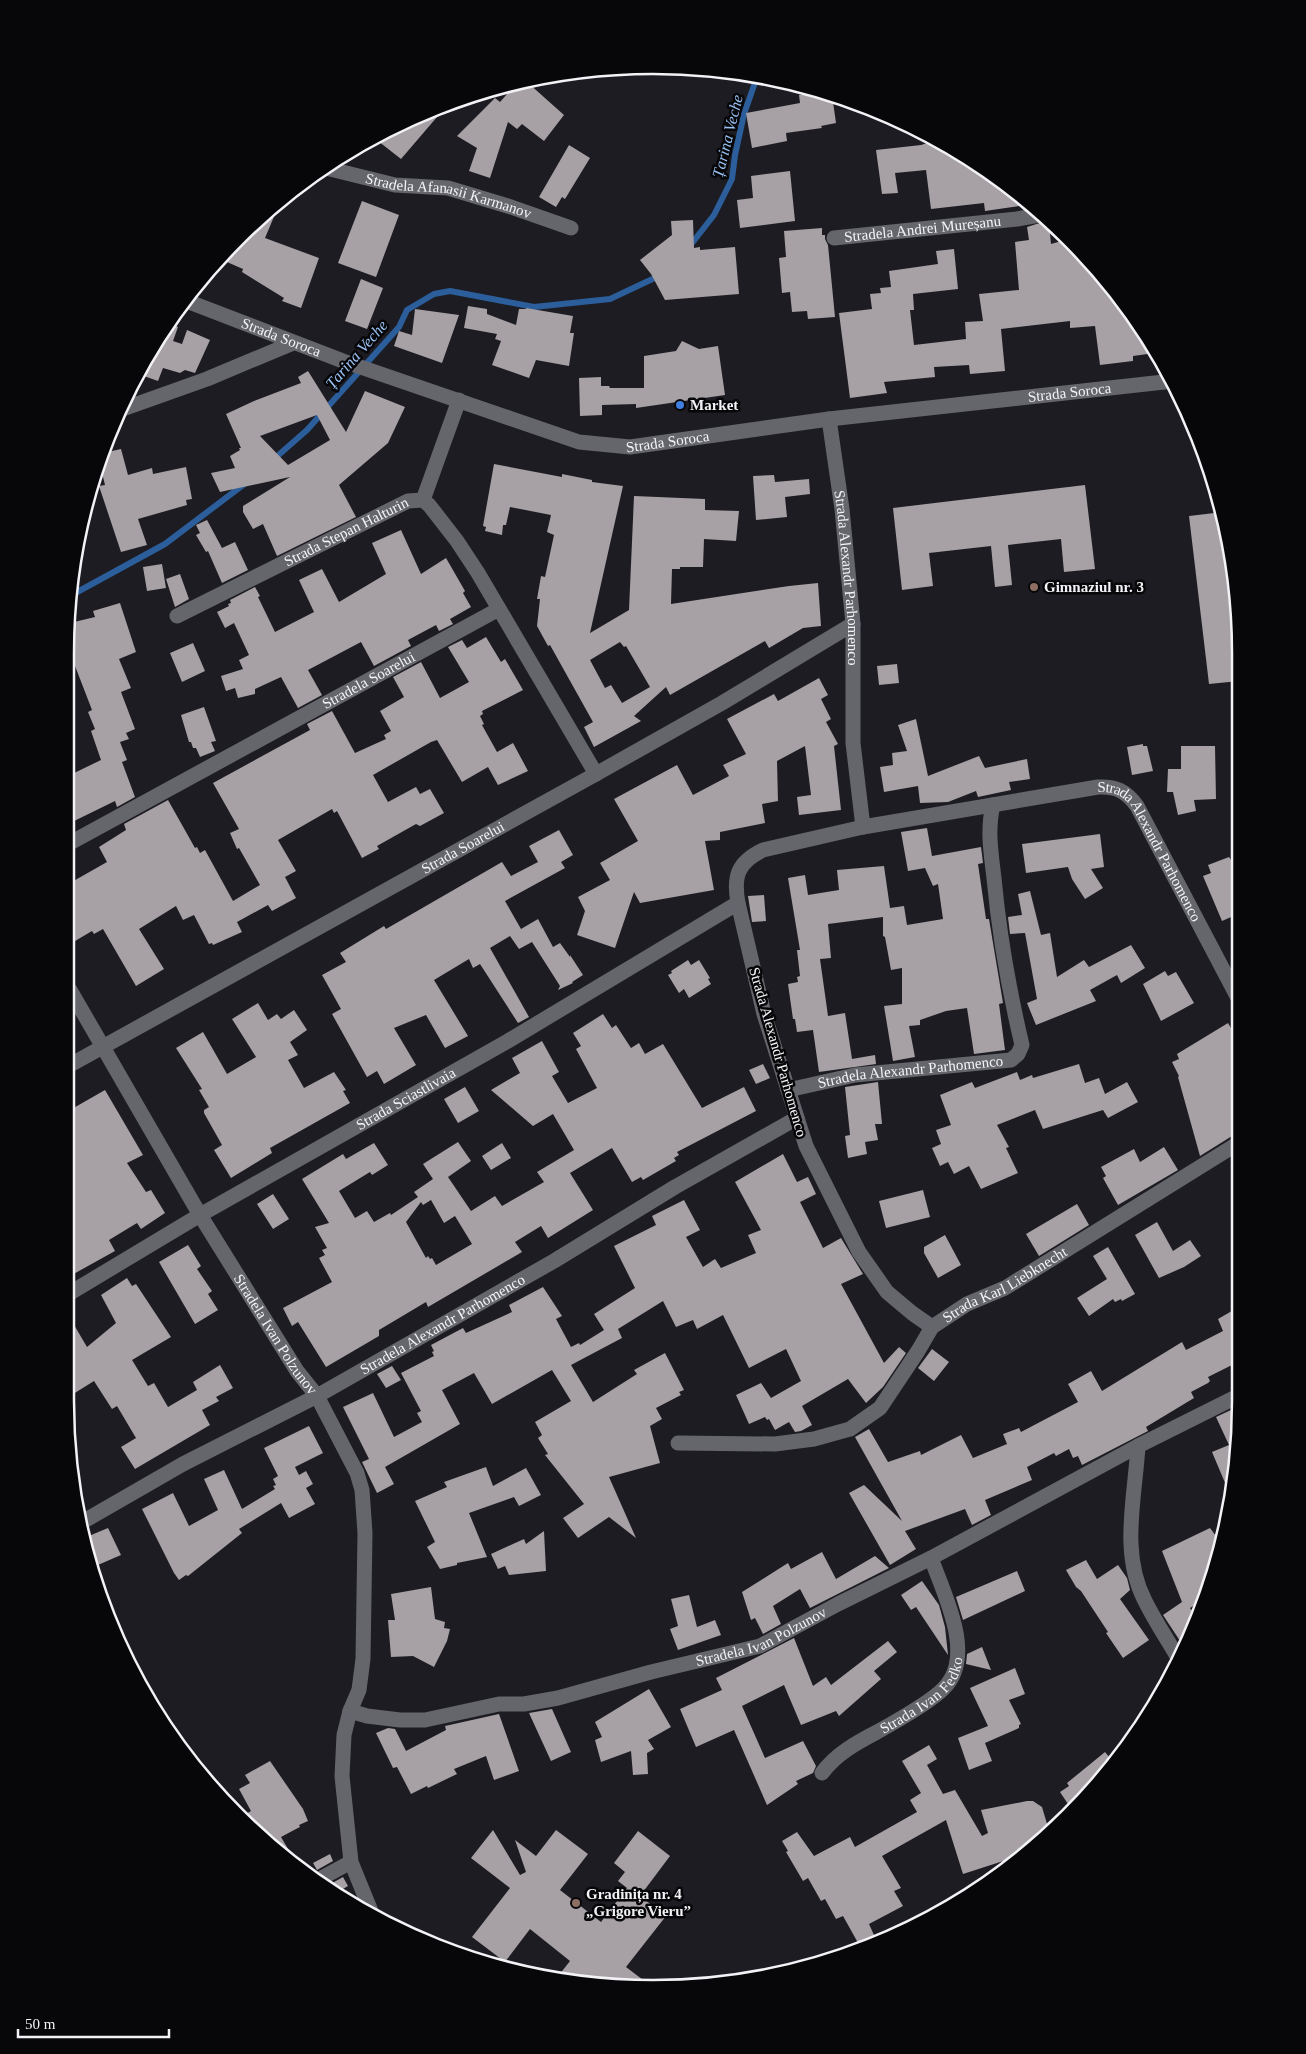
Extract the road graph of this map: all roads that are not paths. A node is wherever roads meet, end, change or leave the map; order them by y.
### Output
1 (333, 170) edge
2 (1034, 216) edge
3 (571, 228) dead end
4 (834, 238) dead end
5 (191, 303) edge
6 (293, 343) junction
7 (1165, 382) edge
8 (459, 400) junction
9 (129, 407) edge
10 (830, 419) junction
11 (423, 500) junction
12 (499, 609) junction
13 (177, 616) dead end
14 (853, 624) junction
15 (596, 774) junction
16 (993, 805) junction
17 (863, 827) junction
18 (74, 841) edge
19 (738, 903) junction
20 (1232, 986) edge
21 (74, 997) edge
22 (103, 1048) junction
23 (74, 1063) edge
24 (788, 1090) junction
25 (797, 1118) junction
26 (1232, 1147) edge
27 (200, 1215) junction
28 (74, 1291) edge
29 (932, 1327) junction
30 (317, 1396) junction
31 (1232, 1399) edge
32 (678, 1444) dead end
33 (1138, 1446) junction
34 (86, 1520) edge
35 (932, 1558) junction
36 (1175, 1653) edge
37 (350, 1711) junction
38 (822, 1773) dead end
39 (351, 1862) junction
40 (323, 1877) edge
41 (369, 1906) edge

1 - 3 street, Stradela Afanasii Karmanov
2 - 4 street, Stradela Andrei Mureșanu
5 - 6 street, Strada Soroca
6 - 8 street, Strada Soroca
6 - 9 street
7 - 10 street, Strada Soroca
8 - 10 street, Strada Soroca
8 - 11 street
10 - 14 street, Strada Alexandr Parhomenco
11 - 12 street, Strada Stepan Halturin
11 - 13 street, Strada Stepan Halturin
12 - 15 street
12 - 18 street, Stradela Soarelui
14 - 15 street, Strada Soarelui
14 - 17 street, Strada Alexandr Parhomenco
15 - 22 street, Strada Soarelui
16 - 17 street, Strada Alexandr Parhomenco
16 - 20 street, Strada Alexandr Parhomenco
16 - 24 street, Stradela Alexandr Parhomenco
17 - 19 street, Strada Alexandr Parhomenco
19 - 24 street, Strada Alexandr Parhomenco
19 - 27 street, Strada Sciastlivaia
21 - 22 street, Stradela Ivan Polzunov
22 - 23 street, Strada Soarelui
22 - 27 street, Stradela Ivan Polzunov
24 - 25 street, Strada Alexandr Parhomenco
25 - 29 street, Strada Alexandr Parhomenco
25 - 30 street, Stradela Alexandr Parhomenco
26 - 29 street, Strada Karl Liebknecht
27 - 28 street, Strada Sciastlivaia
27 - 30 street, Stradela Ivan Polzunov
29 - 32 street, Strada Karl Liebknecht
30 - 34 street, Stradela Alexandr Parhomenco
30 - 37 street, Stradela Ivan Polzunov
31 - 33 street, Stradela Ivan Polzunov
33 - 35 street, Stradela Ivan Polzunov
33 - 36 street
35 - 37 street, Stradela Ivan Polzunov
35 - 38 street, Strada Ivan Fedko
37 - 39 street, Stradela Ivan Polzunov
39 - 40 street
39 - 41 street, Stradela Ivan Polzunov

